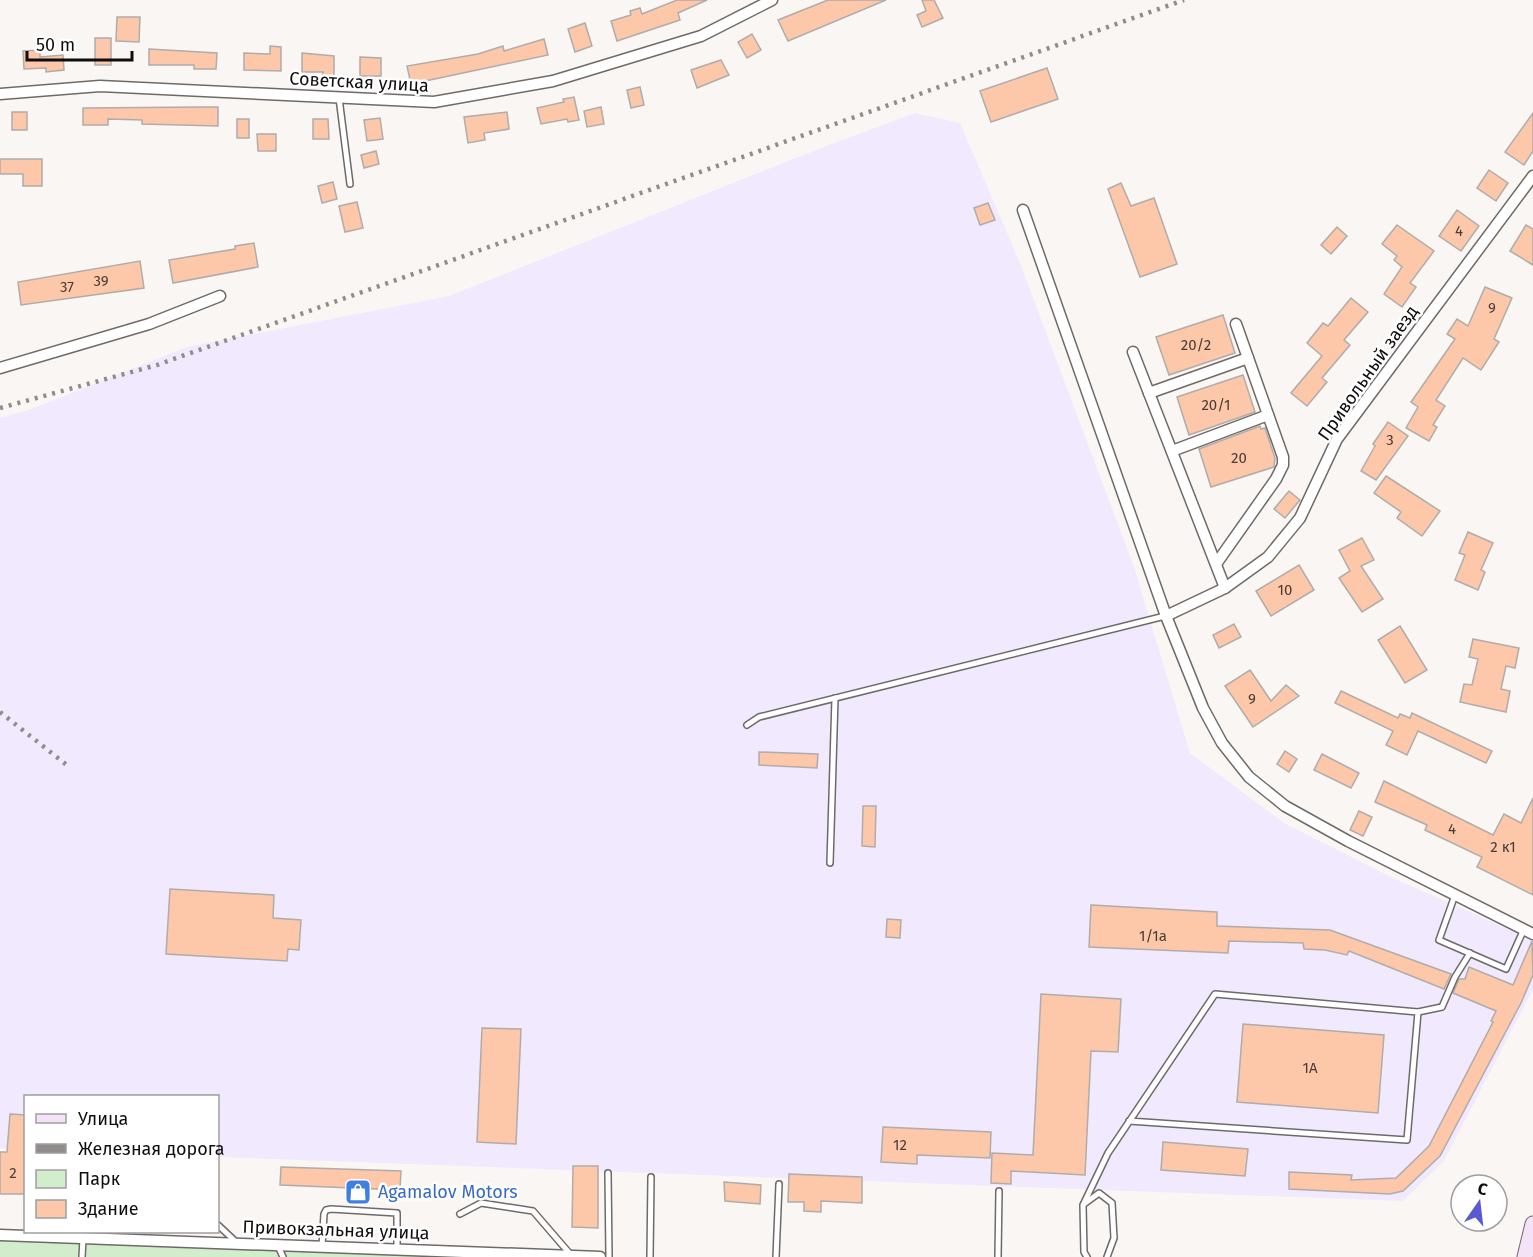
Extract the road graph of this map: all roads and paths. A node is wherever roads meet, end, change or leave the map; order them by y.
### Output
1 (772, 0) edge
2 (0, 94) edge
3 (339, 98) junction
4 (1533, 176) edge
5 (350, 184) dead end
6 (1023, 210) dead end
7 (220, 296) dead end
8 (1236, 324) dead end
9 (1133, 352) dead end
10 (1248, 357) junction
11 (0, 368) edge
12 (1149, 393) junction
13 (1268, 415) junction
14 (1172, 451) junction
15 (1216, 564) junction
16 (1225, 588) junction
17 (1166, 616) junction
18 (835, 698) junction
19 (747, 725) dead end
20 (830, 863) dead end
21 (1455, 894) junction
22 (1528, 931) edge
23 (1470, 953) junction
24 (1418, 1012) junction
25 (1129, 1121) junction
26 (608, 1173) dead end
27 (651, 1177) dead end
28 (779, 1184) dead end
29 (999, 1191) dead end
30 (1083, 1205) junction
31 (460, 1214) dead end
32 (1533, 1224) edge
33 (219, 1226) edge
34 (0, 1235) edge
35 (83, 1239) junction
36 (238, 1243) junction
37 (278, 1244) junction
38 (322, 1246) junction
39 (397, 1249) junction
40 (572, 1256) edge
41 (82, 1257) edge
42 (283, 1257) edge
43 (600, 1257) edge
44 (609, 1257) edge
45 (650, 1257) edge
46 (776, 1257) edge
47 (998, 1257) edge
48 (1087, 1257) edge
49 (1107, 1257) edge
50 (1525, 1257) edge

1 - 3 street, Советская улица
2 - 3 street, Советская улица
3 - 5 lane
4 - 16 street, Привольный заезд
6 - 17 street
7 - 11 street
8 - 10 street
9 - 12 street
10 - 12 street
10 - 13 street
12 - 14 street
13 - 14 street
13 - 15 street
14 - 15 street
15 - 16 street
16 - 17 street, Привольный заезд
17 - 18 lane
17 - 21 street
18 - 19 lane
18 - 20 lane
21 - 22 street
21 - 23 lane
22 - 23 lane
23 - 24 lane
24 - 25 lane
24 - 25 lane
25 - 30 lane
26 - 44 lane
27 - 45 lane
28 - 46 lane
29 - 47 lane
30 - 48 lane
30 - 49 lane
31 - 40 lane
32 - 50 main road
33 - 36 lane
34 - 35 street, Привокзальная улица
35 - 36 street, Привокзальная улица
35 - 41 lane
36 - 37 street, Привокзальная улица
37 - 38 street, Привокзальная улица
37 - 42 lane
38 - 39 street, Привокзальная улица
38 - 39 lane
39 - 40 street, Привокзальная улица
40 - 43 street, Привокзальная улица

